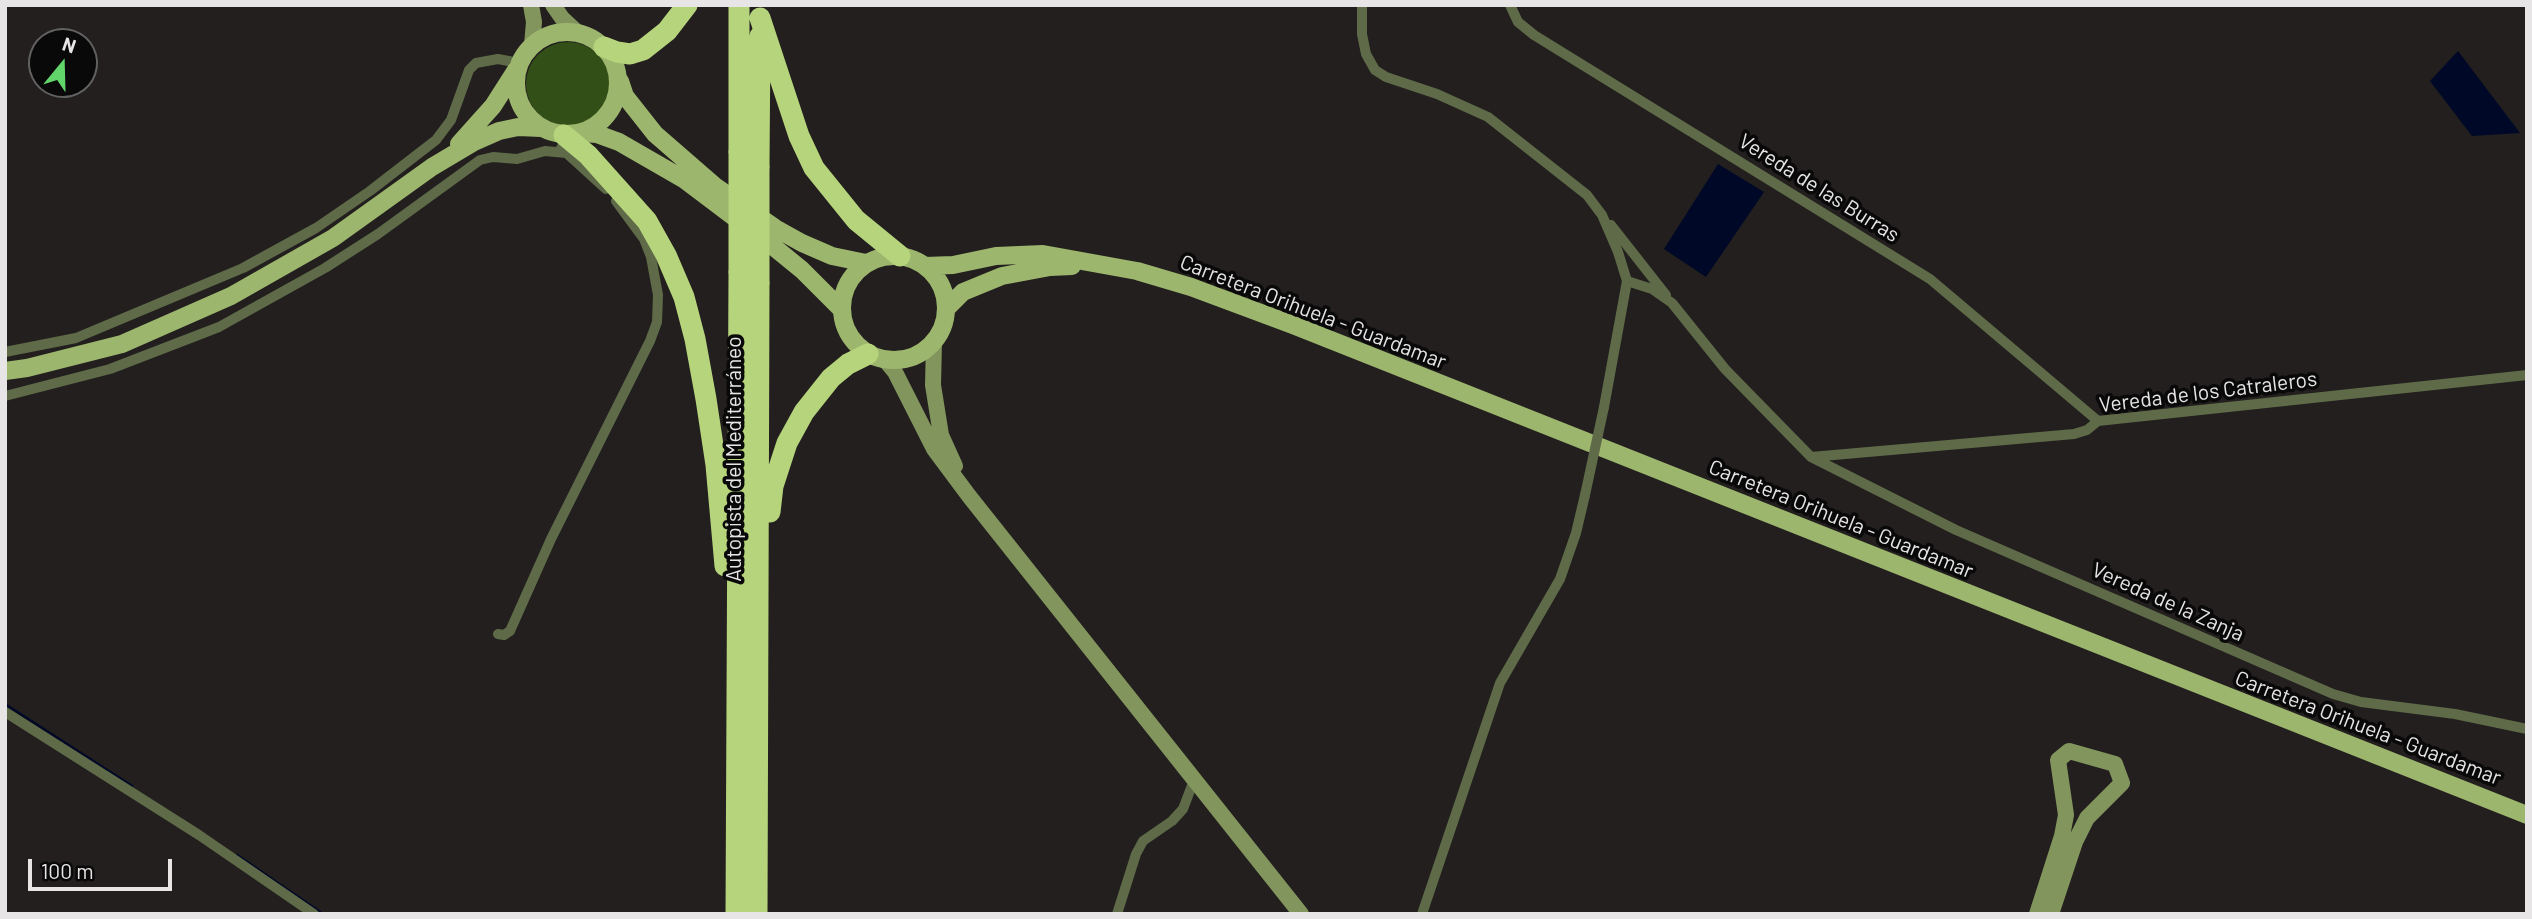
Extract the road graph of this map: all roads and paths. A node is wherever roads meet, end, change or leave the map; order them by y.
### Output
1 (531, 5) edge
2 (553, 5) edge
3 (687, 5) edge
4 (739, 5) edge
5 (1362, 5) edge
6 (1510, 5) edge
7 (760, 12) edge
8 (577, 32) junction
9 (531, 45) junction
10 (604, 47) junction
11 (518, 65) junction
12 (618, 76) junction
13 (559, 136) junction
14 (540, 153) junction
15 (432, 167) junction
16 (1602, 215) junction
17 (900, 256) junction
18 (866, 263) junction
19 (925, 266) junction
20 (1137, 271) junction
21 (1626, 281) junction
22 (1672, 303) junction
23 (947, 308) junction
24 (841, 309) junction
25 (934, 342) junction
26 (5, 352) edge
27 (876, 357) junction
28 (5, 371) edge
29 (2527, 375) edge
30 (5, 396) edge
31 (2098, 421) junction
32 (1811, 457) junction
33 (970, 496) junction
34 (498, 634) dead end
35 (737, 654) junction
36 (5, 712) edge
37 (758, 720) junction
38 (2527, 729) edge
39 (1194, 780) junction
40 (2527, 815) edge
41 (314, 914) edge
42 (736, 914) edge
43 (757, 914) edge
44 (1117, 914) edge
45 (1301, 914) edge
46 (1422, 914) edge
47 (2037, 914) edge
48 (2051, 914) edge

1 - 9 main road
2 - 8 main road
3 - 10 highway
4 - 35 highway, Autopista del Mediterráneo, bridge
5 - 16 street, Vereda de la Zanja
6 - 31 street, Vereda de las Burras
7 - 17 highway
7 - 37 highway, Autopista del Mediterráneo, bridge
8 - 9 main road
8 - 10 main road
9 - 11 main road
10 - 12 main road
11 - 13 main road
11 - 15 main road
11 - 26 street
12 - 13 main road
12 - 18 main road
13 - 14 street
13 - 14 street
13 - 15 main road
13 - 24 main road
13 - 34 street
13 - 35 highway
14 - 30 street
15 - 28 main road
16 - 21 street
16 - 22 street, Vereda de la Zanja
17 - 18 main road
17 - 19 main road
18 - 24 main road
19 - 20 main road, Carretera Orihuela - Guardamar
19 - 23 main road
20 - 23 main road, Carretera Orihuela - Guardamar
20 - 40 main road, Carretera Orihuela - Guardamar
21 - 22 street
21 - 46 street, bridge
22 - 32 street, Vereda de la Zanja
23 - 25 main road
24 - 27 main road
25 - 27 main road
25 - 33 main road
27 - 33 main road
27 - 37 highway
29 - 31 street, Vereda de los Catraleros
31 - 32 street, Vereda de los Catraleros
32 - 38 street, Vereda de la Zanja
33 - 39 main road
35 - 42 highway, Autopista del Mediterráneo
36 - 41 street
37 - 43 highway, Autopista del Mediterráneo
39 - 44 street
39 - 45 main road
47 - 48 main road

